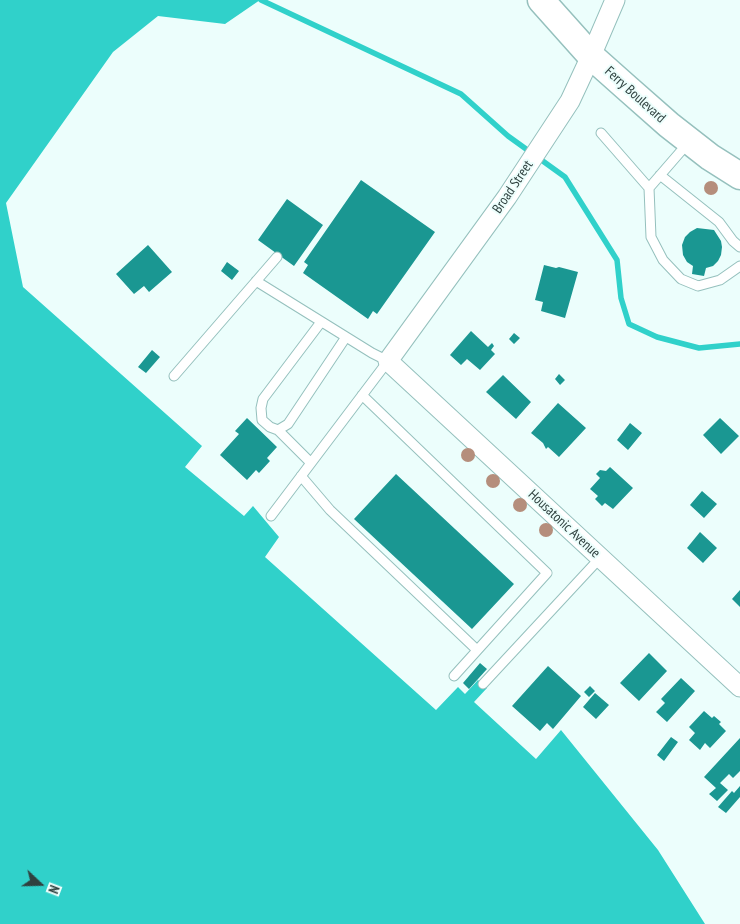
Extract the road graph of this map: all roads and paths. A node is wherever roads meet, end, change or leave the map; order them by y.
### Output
1 (541, 0) edge
2 (615, 0) edge
3 (591, 56) junction
4 (601, 133) dead end
5 (689, 141) junction
6 (660, 175) junction
7 (740, 176) edge
8 (649, 188) junction
9 (740, 247) edge
10 (277, 257) dead end
11 (740, 266) edge
12 (256, 282) junction
13 (321, 322) junction
14 (346, 337) junction
15 (388, 361) junction
16 (174, 376) dead end
17 (362, 395) junction
18 (278, 430) junction
19 (311, 463) junction
20 (301, 476) junction
21 (271, 516) dead end
22 (600, 558) junction
23 (477, 650) junction
24 (454, 676) dead end
25 (483, 684) dead end
26 (740, 687) edge

1 - 3 main road, Ferry Boulevard
2 - 3 street, Broad Street
3 - 5 main road, Ferry Boulevard
3 - 15 street, Broad Street
4 - 8 lane
5 - 6 lane
5 - 7 main road, Ferry Boulevard
6 - 8 lane
6 - 9 lane
8 - 11 lane
10 - 12 lane
12 - 13 lane
12 - 16 lane
13 - 14 lane
13 - 18 lane
14 - 15 lane
14 - 18 lane
15 - 17 lane
15 - 22 street, Housatonic Avenue
17 - 19 lane
17 - 23 lane
18 - 19 lane
19 - 20 lane
20 - 21 lane
20 - 23 lane
22 - 25 lane
22 - 26 street, Housatonic Avenue
23 - 24 lane

